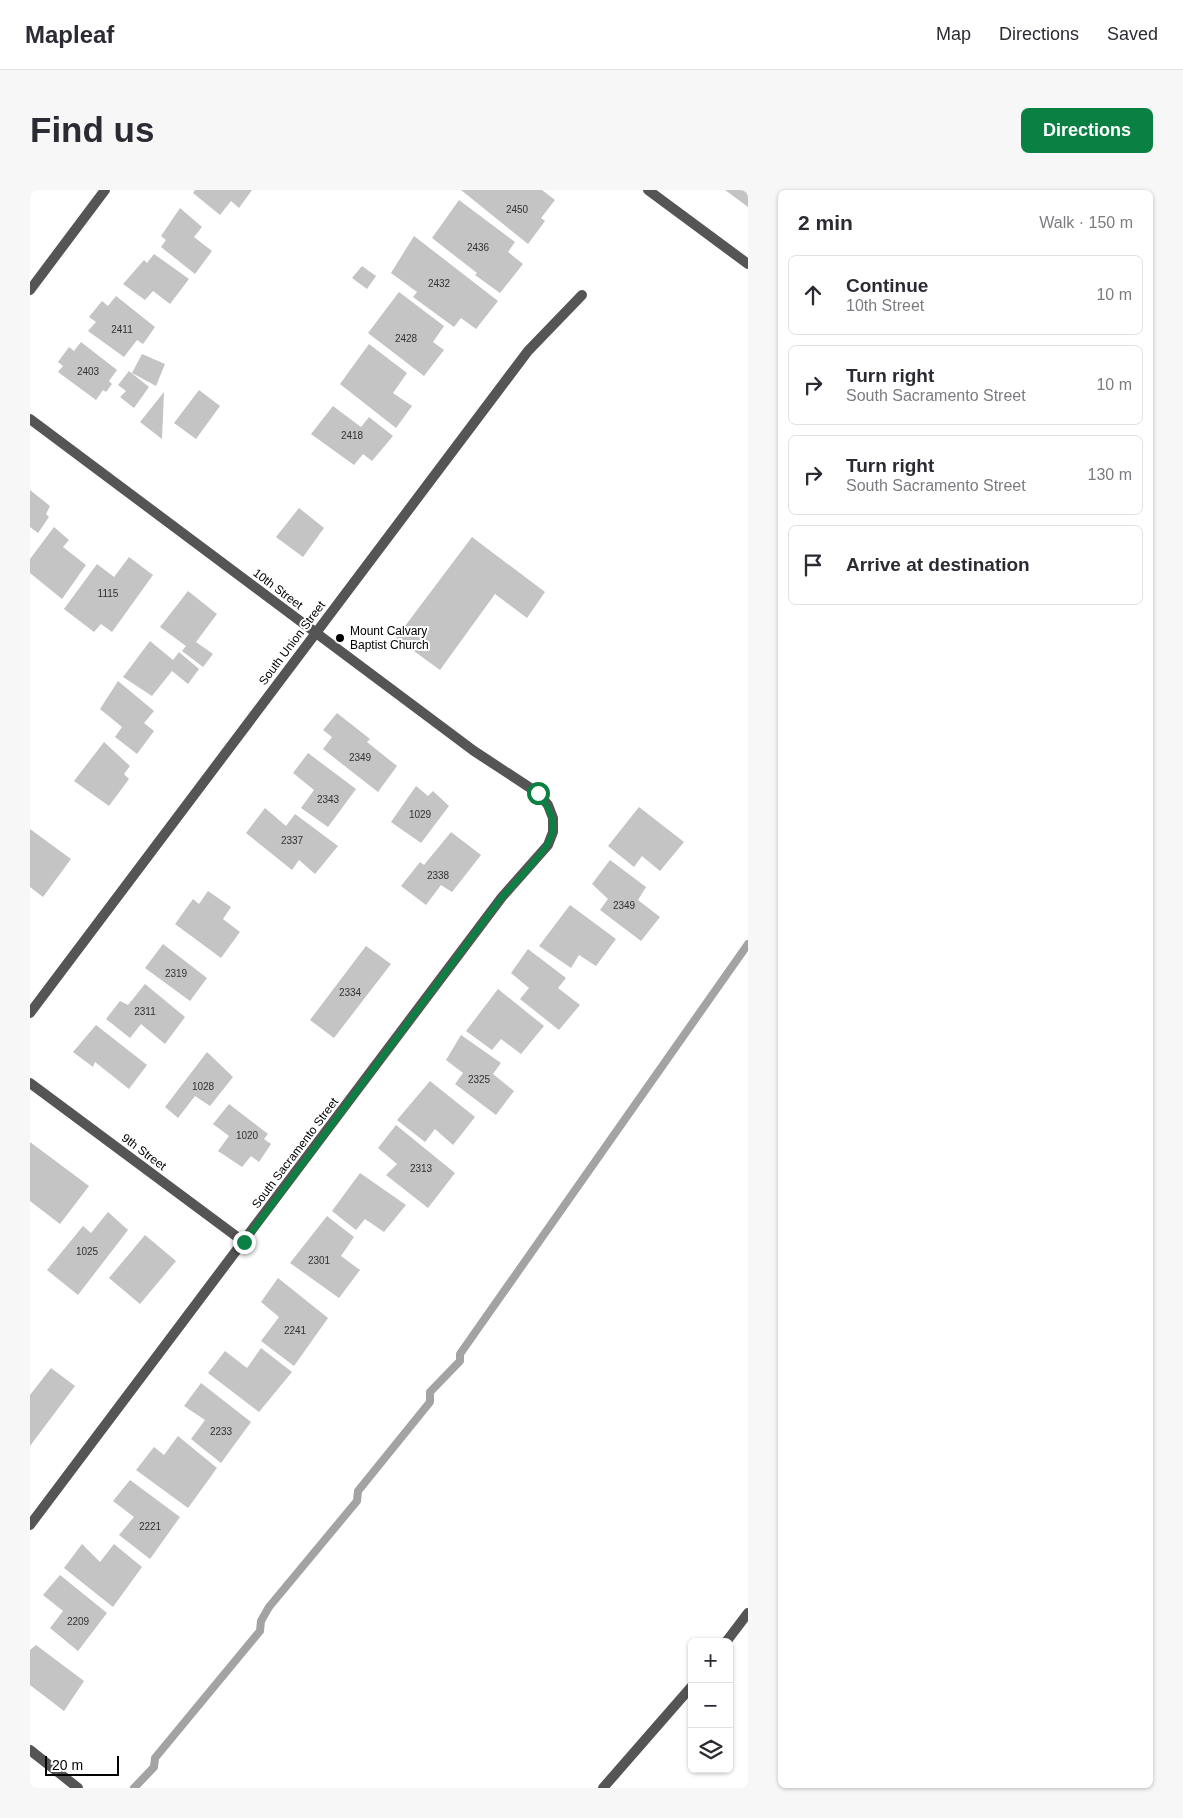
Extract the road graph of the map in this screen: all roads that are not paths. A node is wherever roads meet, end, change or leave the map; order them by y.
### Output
1 (105, 190) edge
2 (648, 190) edge
3 (748, 264) edge
4 (30, 290) edge
5 (582, 295) dead end
6 (30, 419) edge
7 (315, 633) junction
8 (553, 818) joint
9 (30, 1013) edge
10 (30, 1083) edge
11 (244, 1242) junction
12 (30, 1525) edge
13 (748, 1613) edge
14 (729, 1638) edge
15 (688, 1691) edge
16 (30, 1750) edge
17 (78, 1788) edge
18 (603, 1788) edge

1 - 4 street
2 - 3 street
5 - 7 street, South Union Street
6 - 7 street, 10th Street
7 - 8 street, 10th Street
7 - 9 street, South Union Street
8 - 11 street, South Sacramento Street
10 - 11 street, 9th Street
11 - 12 street, South Sacramento Street
13 - 14 street
15 - 18 street
16 - 17 street

